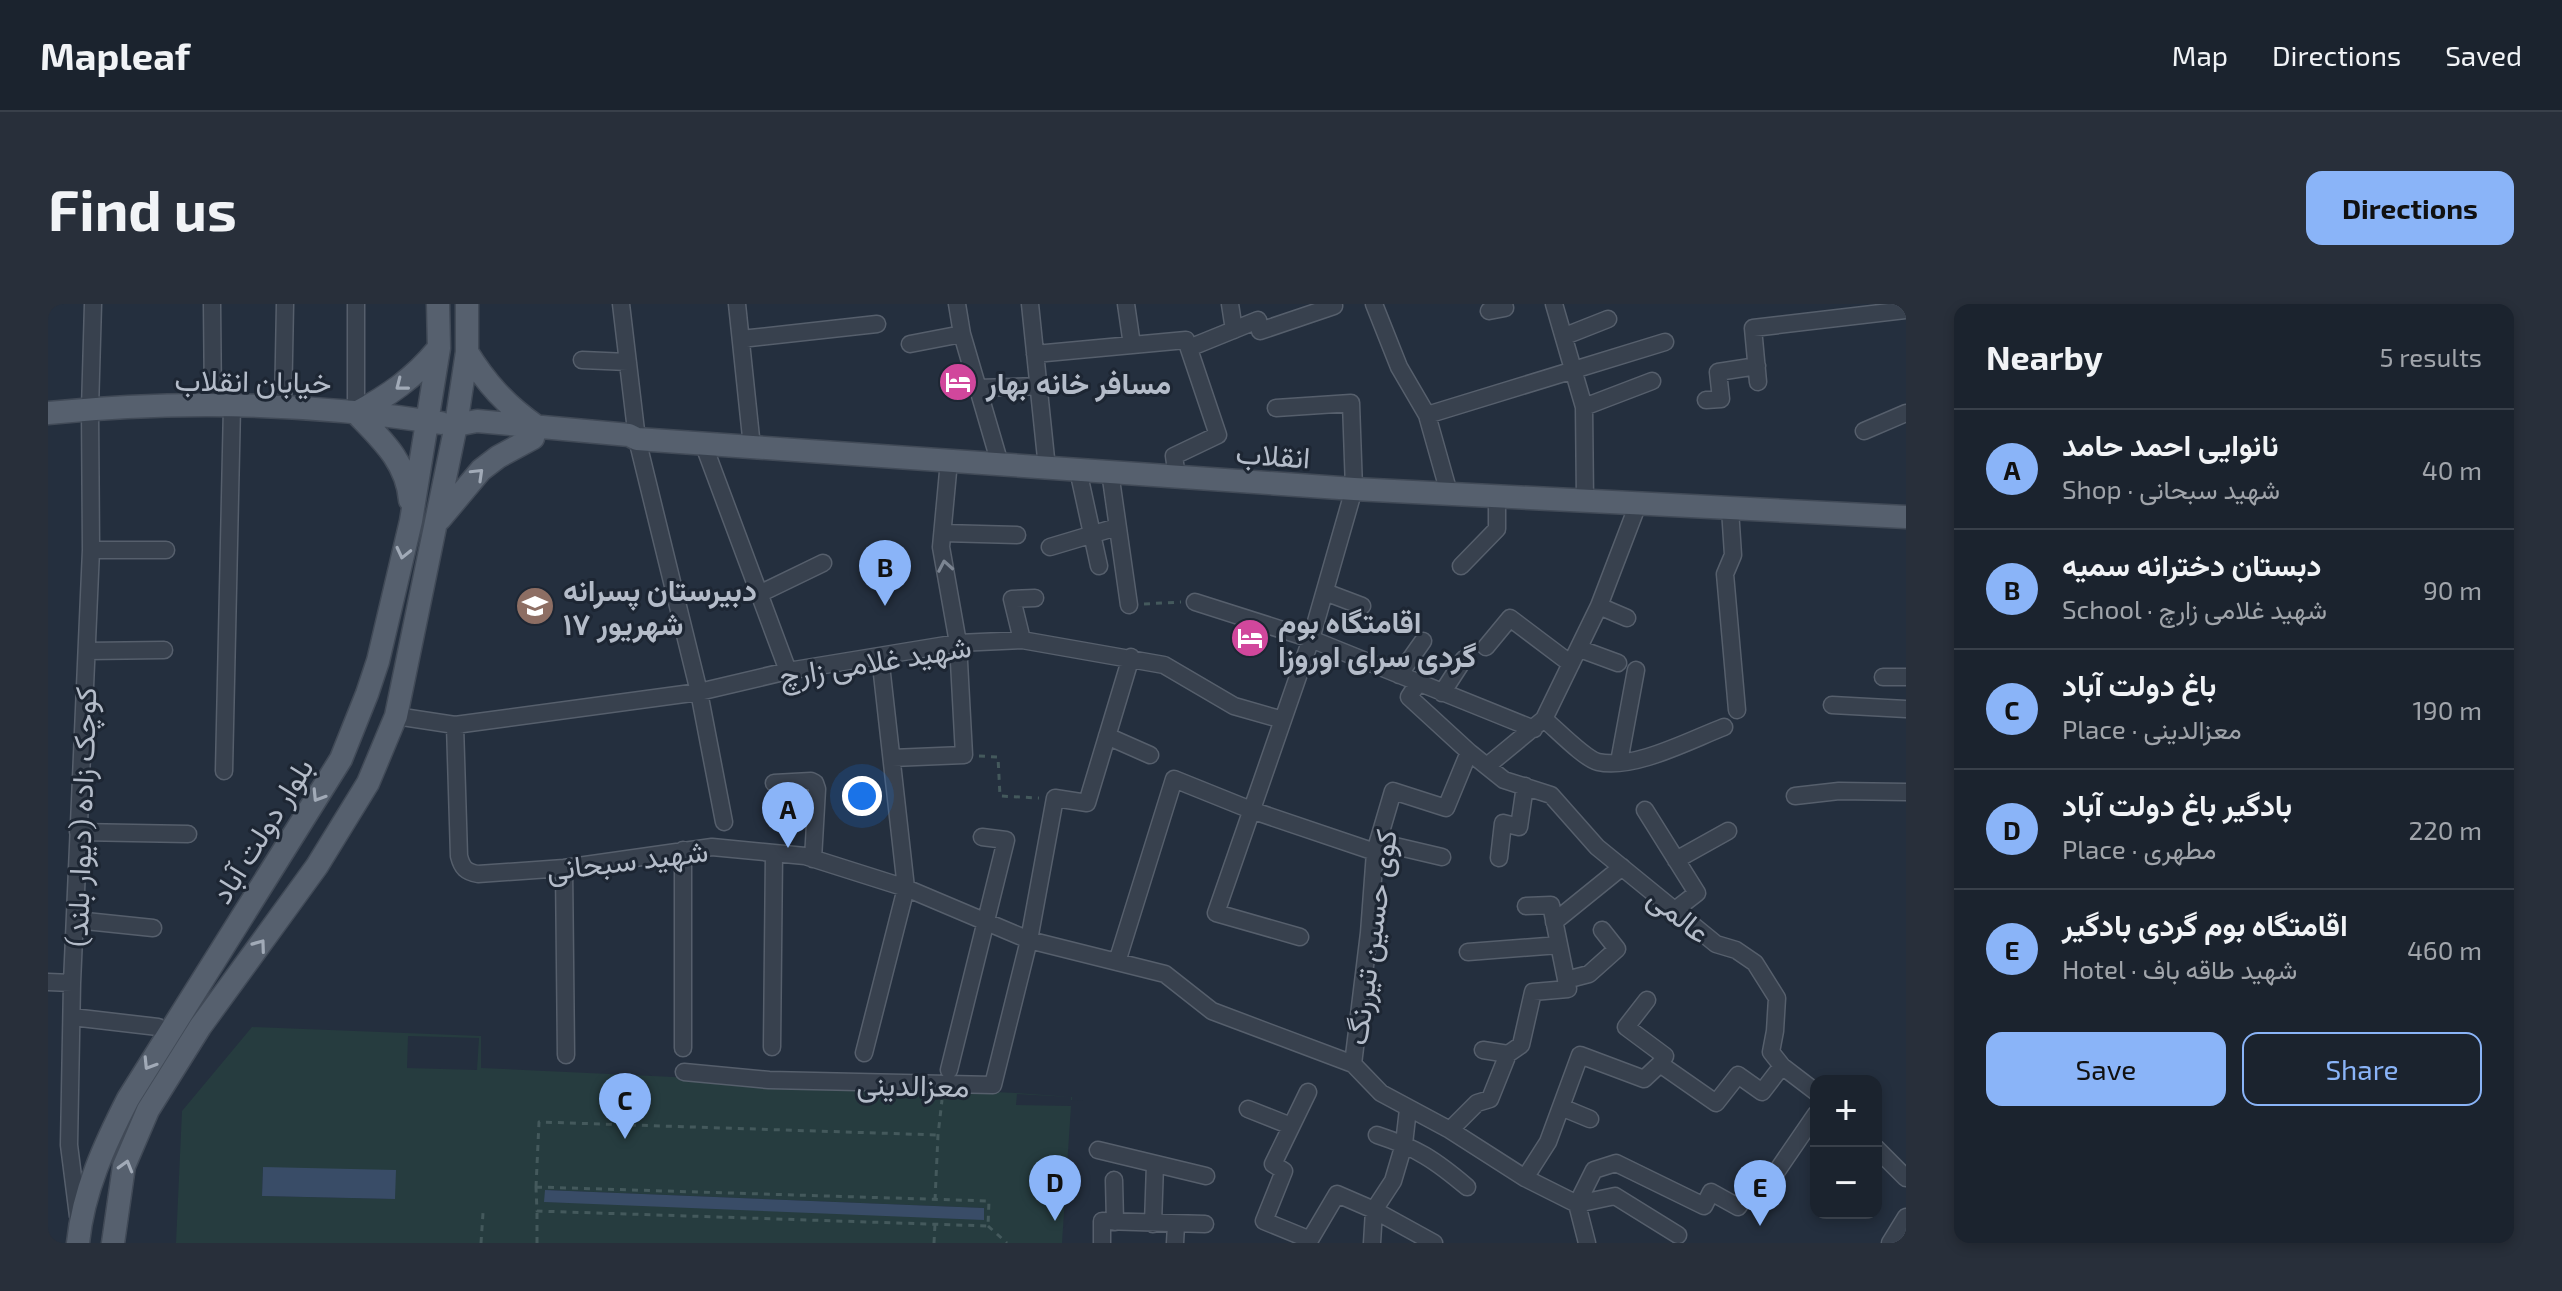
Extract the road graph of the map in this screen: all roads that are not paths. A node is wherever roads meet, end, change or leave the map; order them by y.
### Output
1 (93, 304) edge
2 (212, 304) edge
3 (285, 304) edge
4 (356, 304) edge
5 (438, 304) edge
6 (467, 304) edge
7 (621, 304) edge
8 (737, 304) edge
9 (957, 304) edge
10 (1030, 304) edge
11 (1126, 304) edge
12 (1230, 304) edge
13 (1374, 304) edge
14 (1554, 304) edge
15 (1336, 305) edge
16 (1906, 310) edge
17 (1608, 319) dead end
18 (877, 324) dead end
19 (1234, 330) junction
20 (962, 334) junction
21 (1565, 336) junction
22 (741, 339) junction
23 (1665, 342) dead end
24 (910, 344) dead end
25 (1132, 345) junction
26 (439, 348) junction
27 (1189, 348) junction
28 (467, 352) junction
29 (1035, 354) junction
30 (582, 360) dead end
31 (628, 362) junction
32 (1574, 368) junction
33 (1652, 381) dead end
34 (1039, 386) junction
35 (978, 388) junction
36 (1706, 400) dead end
37 (222, 406) junction
38 (1584, 407) junction
39 (1276, 408) dead end
40 (90, 409) junction
41 (283, 409) junction
42 (48, 413) edge
43 (356, 413) junction
44 (1906, 413) edge
45 (1427, 415) junction
46 (428, 421) junction
47 (456, 425) junction
48 (1864, 431) dead end
49 (535, 432) junction
50 (637, 439) junction
51 (703, 443) junction
52 (752, 447) junction
53 (949, 461) junction
54 (1000, 464) junction
55 (1047, 468) junction
56 (1078, 470) junction
57 (1110, 472) junction
58 (1177, 477) junction
59 (1354, 489) junction
60 (1449, 493) junction
61 (1497, 496) junction
62 (1585, 501) junction
63 (1638, 504) junction
64 (1730, 509) junction
65 (1906, 517) edge
66 (411, 521) junction
67 (437, 524) junction
68 (1117, 527) junction
69 (943, 533) junction
70 (1092, 534) junction
71 (1017, 535) dead end
72 (1050, 547) dead end
73 (91, 550) junction
74 (166, 550) dead end
75 (823, 563) dead end
76 (1099, 566) dead end
77 (1461, 566) dead end
78 (1325, 592) junction
79 (759, 594) junction
80 (1035, 598) dead end
81 (1195, 602) road end
82 (1129, 605) road end
83 (1362, 606) dead end
84 (1599, 606) junction
85 (1627, 618) dead end
86 (1311, 639) junction
87 (1022, 640) junction
88 (1423, 641) dead end
89 (958, 643) junction
90 (1486, 647) dead end
91 (1580, 649) junction
92 (164, 650) dead end
93 (87, 651) junction
94 (880, 656) junction
95 (1131, 657) junction
96 (1464, 659) dead end
97 (1618, 663) dead end
98 (1571, 664) junction
99 (1636, 670) dead end
100 (788, 671) junction
101 (1399, 675) junction
102 (1883, 677) dead end
103 (1906, 677) edge
104 (1418, 683) junction
105 (699, 692) junction
106 (1442, 693) junction
107 (367, 694) junction
108 (1832, 705) dead end
109 (399, 707) junction
110 (1906, 709) edge
111 (1737, 710) dead end
112 (1283, 720) junction
113 (1539, 724) junction
114 (455, 725) junction
115 (1724, 727) dead end
116 (1107, 736) junction
117 (1469, 752) junction
118 (1150, 755) dead end
119 (892, 758) junction
120 (1619, 762) junction
121 (1487, 766) junction
122 (224, 771) dead end
123 (774, 783) dead end
124 (1525, 786) junction
125 (1906, 792) edge
126 (1795, 796) dead end
127 (1251, 810) junction
128 (1645, 810) dead end
129 (724, 822) dead end
130 (1728, 831) dead end
131 (78, 832) junction
132 (188, 834) dead end
133 (982, 837) dead end
134 (1376, 847) junction
135 (683, 850) junction
136 (774, 853) junction
137 (1442, 857) dead end
138 (1499, 858) dead end
139 (813, 859) junction
140 (1676, 860) junction
141 (1622, 867) junction
142 (564, 868) junction
143 (906, 888) junction
144 (1526, 906) dead end
145 (1675, 910) junction
146 (76, 920) junction
147 (985, 920) junction
148 (1554, 922) junction
149 (153, 928) dead end
150 (1602, 930) dead end
151 (1300, 937) dead end
152 (1029, 940) junction
153 (1559, 945) junction
154 (1468, 952) dead end
155 (1117, 962) junction
156 (1566, 980) junction
157 (48, 982) edge
158 (72, 983) junction
159 (1647, 1000) dead end
160 (72, 1017) junction
161 (158, 1027) dead end
162 (772, 1047) dead end
163 (683, 1048) dead end
164 (1483, 1050) dead end
165 (864, 1053) dead end
166 (1508, 1054) junction
167 (566, 1055) dead end
168 (1353, 1064) junction
169 (1660, 1064) junction
170 (1782, 1066) junction
171 (684, 1072) dead end
172 (946, 1078) junction
173 (1810, 1087) edge
174 (1308, 1092) dead end
175 (1561, 1107) junction
176 (1248, 1109) dead end
177 (1408, 1109) junction
178 (1590, 1119) dead end
179 (1810, 1123) edge
180 (1291, 1126) junction
181 (1450, 1130) junction
182 (1377, 1135) dead end
183 (1404, 1144) junction
184 (1098, 1150) dead end
185 (1882, 1154) edge
186 (1155, 1164) junction
187 (1206, 1176) dead end
188 (1525, 1178) junction
189 (1906, 1178) edge
190 (1114, 1180) dead end
191 (1467, 1187) dead end
192 (1577, 1204) junction
193 (1374, 1210) junction
194 (1906, 1217) edge
195 (1109, 1222) junction
196 (1153, 1224) junction
197 (1205, 1224) dead end
198 (1176, 1225) junction
199 (79, 1234) edge
200 (1678, 1235) dead end
201 (1308, 1241) edge
202 (1585, 1242) edge
203 (113, 1243) edge
204 (1102, 1243) edge
205 (1175, 1243) edge
206 (1372, 1243) edge
207 (1434, 1243) edge
208 (1890, 1243) edge

1 - 40 street, کوچک زاده (دیوار بلند)
2 - 37 street
3 - 41 street
4 - 43 street
5 - 26 main road, بلوار دولت آباد
6 - 28 main road, بلوار دولت آباد
7 - 31 street
8 - 22 street
9 - 20 street
10 - 29 street
11 - 25 street
12 - 19 street
13 - 45 street
14 - 21 street
15 - 19 street
16 - 36 street
17 - 21 street
18 - 22 street
19 - 27 street
20 - 24 street
20 - 35 street
21 - 32 street
22 - 52 street
23 - 32 street
25 - 27 street
25 - 29 street
26 -> 43 main road
26 - 46 main road, بلوار دولت آباد
27 - 58 street
28 - 47 main road, بلوار دولت آباد
28 - 49 main road
29 - 34 street
30 - 31 street
31 - 50 street
32 - 38 street
32 - 45 street
33 - 38 street
34 - 35 street
34 - 55 street
35 - 54 street
37 - 40 main road, خیابان انقلاب
37 - 41 main road, خیابان انقلاب
37 - 122 street
38 - 62 street
39 - 59 street
40 - 42 main road, خیابان انقلاب
40 - 73 street, کوچک زاده (دیوار بلند)
41 - 43 main road, خیابان انقلاب
43 - 46 main road, خیابان انقلاب
43 - 66 main road
44 - 48 street
45 - 60 street
46 - 47 main road, خیابان انقلاب
46 - 66 main road, بلوار دولت آباد
47 - 49 main road, خیابان انقلاب
47 - 67 main road, بلوار دولت آباد
49 - 50 main road, خیابان انقلاب
67 -> 49 main road
50 - 51 main road, انقلاب
50 - 105 street
51 - 52 main road, انقلاب
51 - 79 street
52 - 53 main road, انقلاب
53 - 54 main road, انقلاب
53 - 69 street
54 - 55 main road, انقلاب
55 - 56 main road, انقلاب
56 - 57 main road, انقلاب
56 - 70 street
57 - 58 main road, انقلاب
57 - 68 street
58 - 59 main road, انقلاب
59 - 60 main road, انقلاب
59 - 78 street
60 - 61 main road, انقلاب
61 - 62 main road, انقلاب
61 - 77 street
62 - 63 main road, انقلاب
63 - 64 main road, انقلاب
63 - 84 street
64 - 65 main road, انقلاب
64 - 111 street
66 -> 107 main road, بلوار دولت آباد
67 - 109 main road, بلوار دولت آباد
68 - 70 street
68 - 82 street
69 - 71 street
89 -> 69 street
70 - 72 street
70 - 76 street
73 - 74 street
73 - 93 street, کوچک زاده (دیوار بلند)
75 - 79 street
78 - 83 street
78 - 86 street
79 - 100 street
80 - 87 street
81 - 86 street
84 - 85 street
84 - 91 street
86 - 101 street
86 - 112 street
87 - 89 street, شهید غلامی زارچ
87 - 95 street, شهید غلامی زارچ
88 - 101 street
89 - 94 street, شهید غلامی زارچ
89 - 119 street
90 - 98 street
91 - 97 street
91 - 98 street
92 - 93 street
93 - 131 street, کوچک زاده (دیوار بلند)
94 - 100 street, شهید غلامی زارچ
94 - 119 street
95 - 112 street, شهید غلامی زارچ
95 - 116 street
96 - 106 street
98 - 113 street
99 - 120 street
100 - 105 street, شهید غلامی زارچ
101 - 104 street
102 - 103 street
104 - 106 street
104 - 117 street
105 - 114 street, شهید غلامی زارچ
105 - 129 street
106 - 113 street
107 - 109 main road
107 -> 199 main road, بلوار دولت آباد
108 - 110 street
109 - 114 street
203 -> 109 main road, بلوار دولت آباد
112 - 127 street
113 - 120 street
113 - 121 street
114 - 142 street, شهید سبحانی
115 - 120 street
116 - 118 street
116 - 152 street, معزالدینی
117 - 121 street
117 - 134 street, کوی حسین تیررنگ
119 - 143 street
121 - 124 street, عالمی
123 - 139 street
124 - 138 street
124 - 141 street, عالمی
125 - 126 street
127 - 134 street
127 - 151 street
127 - 155 street
128 - 140 street
130 - 140 street
131 - 132 street
131 - 146 street, کوچک زاده (دیوار بلند)
133 - 147 street
134 - 137 street
134 - 168 street, کوی حسین تیررنگ
135 - 136 street, شهید سبحانی
135 - 142 street, شهید سبحانی
135 - 163 street
136 - 139 street, شهید سبحانی
136 - 162 street
139 - 143 street, شهید سبحانی
140 - 145 street
141 - 145 street, عالمی
141 - 148 street
142 - 167 street
143 - 147 street, شهید سبحانی
143 - 165 street
144 - 148 street
145 - 170 street, عالمی
146 - 149 street
146 - 158 street, کوچک زاده (دیوار بلند)
147 - 152 street, شهید سبحانی
147 - 172 street
148 - 153 street
150 - 156 street
152 - 155 street, کوی حسین تیررنگ
152 - 172 street, معزالدینی
153 - 154 street
153 - 156 street
155 - 168 street, کوی حسین تیررنگ
156 - 166 street
157 - 158 street
158 - 160 street, کوچک زاده (دیوار بلند)
159 - 169 street
160 - 161 street
160 - 199 street, کوچک زاده (دیوار بلند)
164 - 166 street
166 - 181 street
168 - 177 street
169 - 170 street
169 - 175 street
170 - 173 street
171 - 172 street, معزالدینی
174 - 180 street
175 - 178 street
175 - 188 street
176 - 180 street
177 - 181 street
177 - 183 street
179 - 192 street
180 - 201 street
181 - 188 street
182 - 183 street
183 - 191 street
183 - 193 street
184 - 186 street
185 - 189 street
186 - 187 street
186 - 196 street
188 - 192 street
190 - 195 street
192 - 200 street
192 - 202 street
193 - 201 street
193 - 206 street
193 - 207 street
194 - 208 street
195 - 196 street
195 - 204 street
196 - 198 street
197 - 198 street
198 - 205 street

